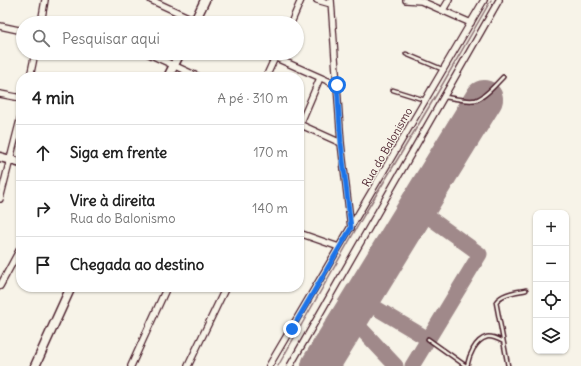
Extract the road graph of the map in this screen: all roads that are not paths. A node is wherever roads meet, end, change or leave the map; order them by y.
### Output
1 (45, 0) edge
2 (151, 0) edge
3 (204, 0) edge
4 (301, 0) edge
5 (317, 0) edge
6 (406, 0) edge
7 (449, 0) edge
8 (484, 0) edge
9 (499, 0) edge
10 (333, 1) edge
11 (421, 1) edge
12 (443, 10) junction
13 (42, 16) edge
14 (184, 16) edge
15 (199, 16) edge
16 (294, 16) edge
17 (472, 22) junction
18 (0, 26) edge
19 (16, 29) edge
20 (406, 54) dead end
21 (34, 60) edge
22 (163, 60) edge
23 (176, 60) edge
24 (274, 60) edge
25 (286, 60) edge
26 (174, 65) junction
27 (444, 70) junction
28 (31, 72) edge
29 (170, 72) edge
30 (188, 72) edge
31 (268, 72) edge
32 (320, 78) junction
33 (503, 78) dead end
34 (337, 85) junction
35 (393, 90) dead end
36 (0, 94) edge
37 (16, 97) edge
38 (444, 97) junction
39 (426, 100) junction
40 (304, 114) edge
41 (304, 127) edge
42 (16, 136) edge
43 (341, 143) junction
44 (0, 157) edge
45 (10, 159) junction
46 (16, 161) edge
47 (0, 199) edge
48 (351, 228) junction
49 (304, 235) edge
50 (339, 247) junction
51 (16, 256) edge
52 (0, 286) edge
53 (526, 290) dead end
54 (70, 292) edge
55 (165, 292) edge
56 (224, 292) edge
57 (428, 339) dead end
58 (502, 341) junction
59 (35, 366) edge
60 (131, 366) edge
61 (188, 366) edge
62 (269, 366) edge
63 (290, 366) edge
64 (466, 366) edge
65 (508, 366) edge

1 - 13 street
2 - 14 street
3 - 15 street
4 - 16 street
5 - 10 street
6 - 11 street
7 - 12 street
8 - 17 street, Rua do Balonismo
9 - 38 street
10 - 34 street
11 - 12 street
12 - 17 street
17 - 27 street, Rua do Balonismo
18 - 19 street
20 - 27 lane
21 - 28 street
22 - 26 street
23 - 26 street
24 - 31 street
25 - 32 street
26 - 29 street
26 - 30 street
27 - 39 street, Rua do Balonismo
32 - 34 street
32 - 40 street
33 - 38 lane
34 - 43 street
35 - 39 lane
36 - 37 street
38 - 63 street
39 - 48 street, Rua do Balonismo
41 - 43 street
42 - 45 street
43 - 48 street
44 - 45 street
45 - 46 street
45 - 47 street
48 - 50 street, Rua do Balonismo
49 - 50 street
50 - 62 street, Rua do Balonismo
51 - 52 street
53 - 58 lane
54 - 59 street
55 - 60 street
56 - 61 street
57 - 64 lane
58 - 64 lane
58 - 65 lane

